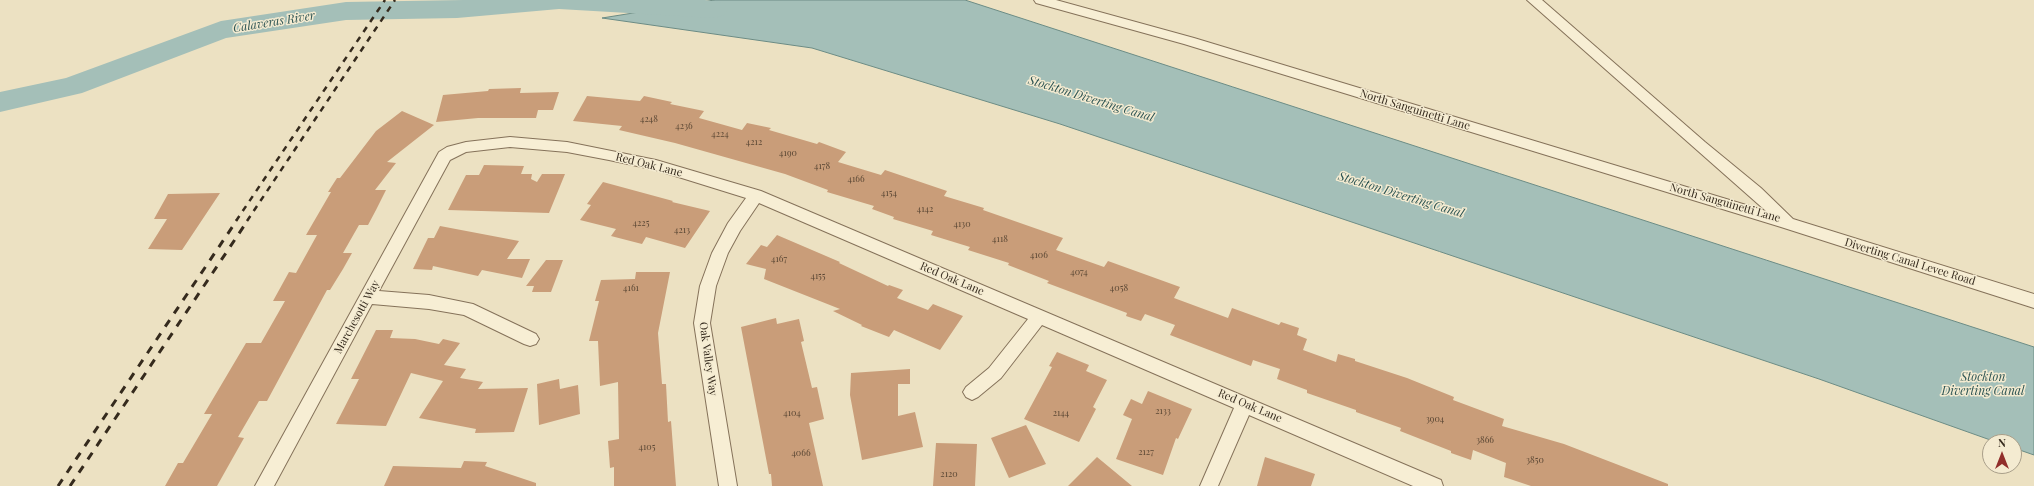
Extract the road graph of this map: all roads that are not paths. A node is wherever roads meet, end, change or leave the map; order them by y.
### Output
1 (1041, 0) edge
2 (1534, 0) edge
3 (452, 151) joint
4 (756, 195) junction
5 (1786, 222) junction
6 (368, 297) junction
7 (2034, 301) edge
8 (1040, 316) junction
9 (530, 339) dead end
10 (972, 392) dead end
11 (1245, 404) junction
12 (264, 486) edge
13 (728, 486) edge
14 (1210, 486) edge
15 (1434, 486) edge

1 - 5 street, North Sanguinetti Lane
2 - 5 street
3 - 4 street, Red Oak Lane
3 - 6 street, Marchesotti Way
4 - 8 street, Red Oak Lane
4 - 13 street, Oak Valley Way
5 - 7 street, Diverting Canal Levee Road
6 - 9 street
6 - 12 street, Marchesotti Way
8 - 10 street
8 - 11 street, Red Oak Lane
11 - 14 street
11 - 15 street, Red Oak Lane

